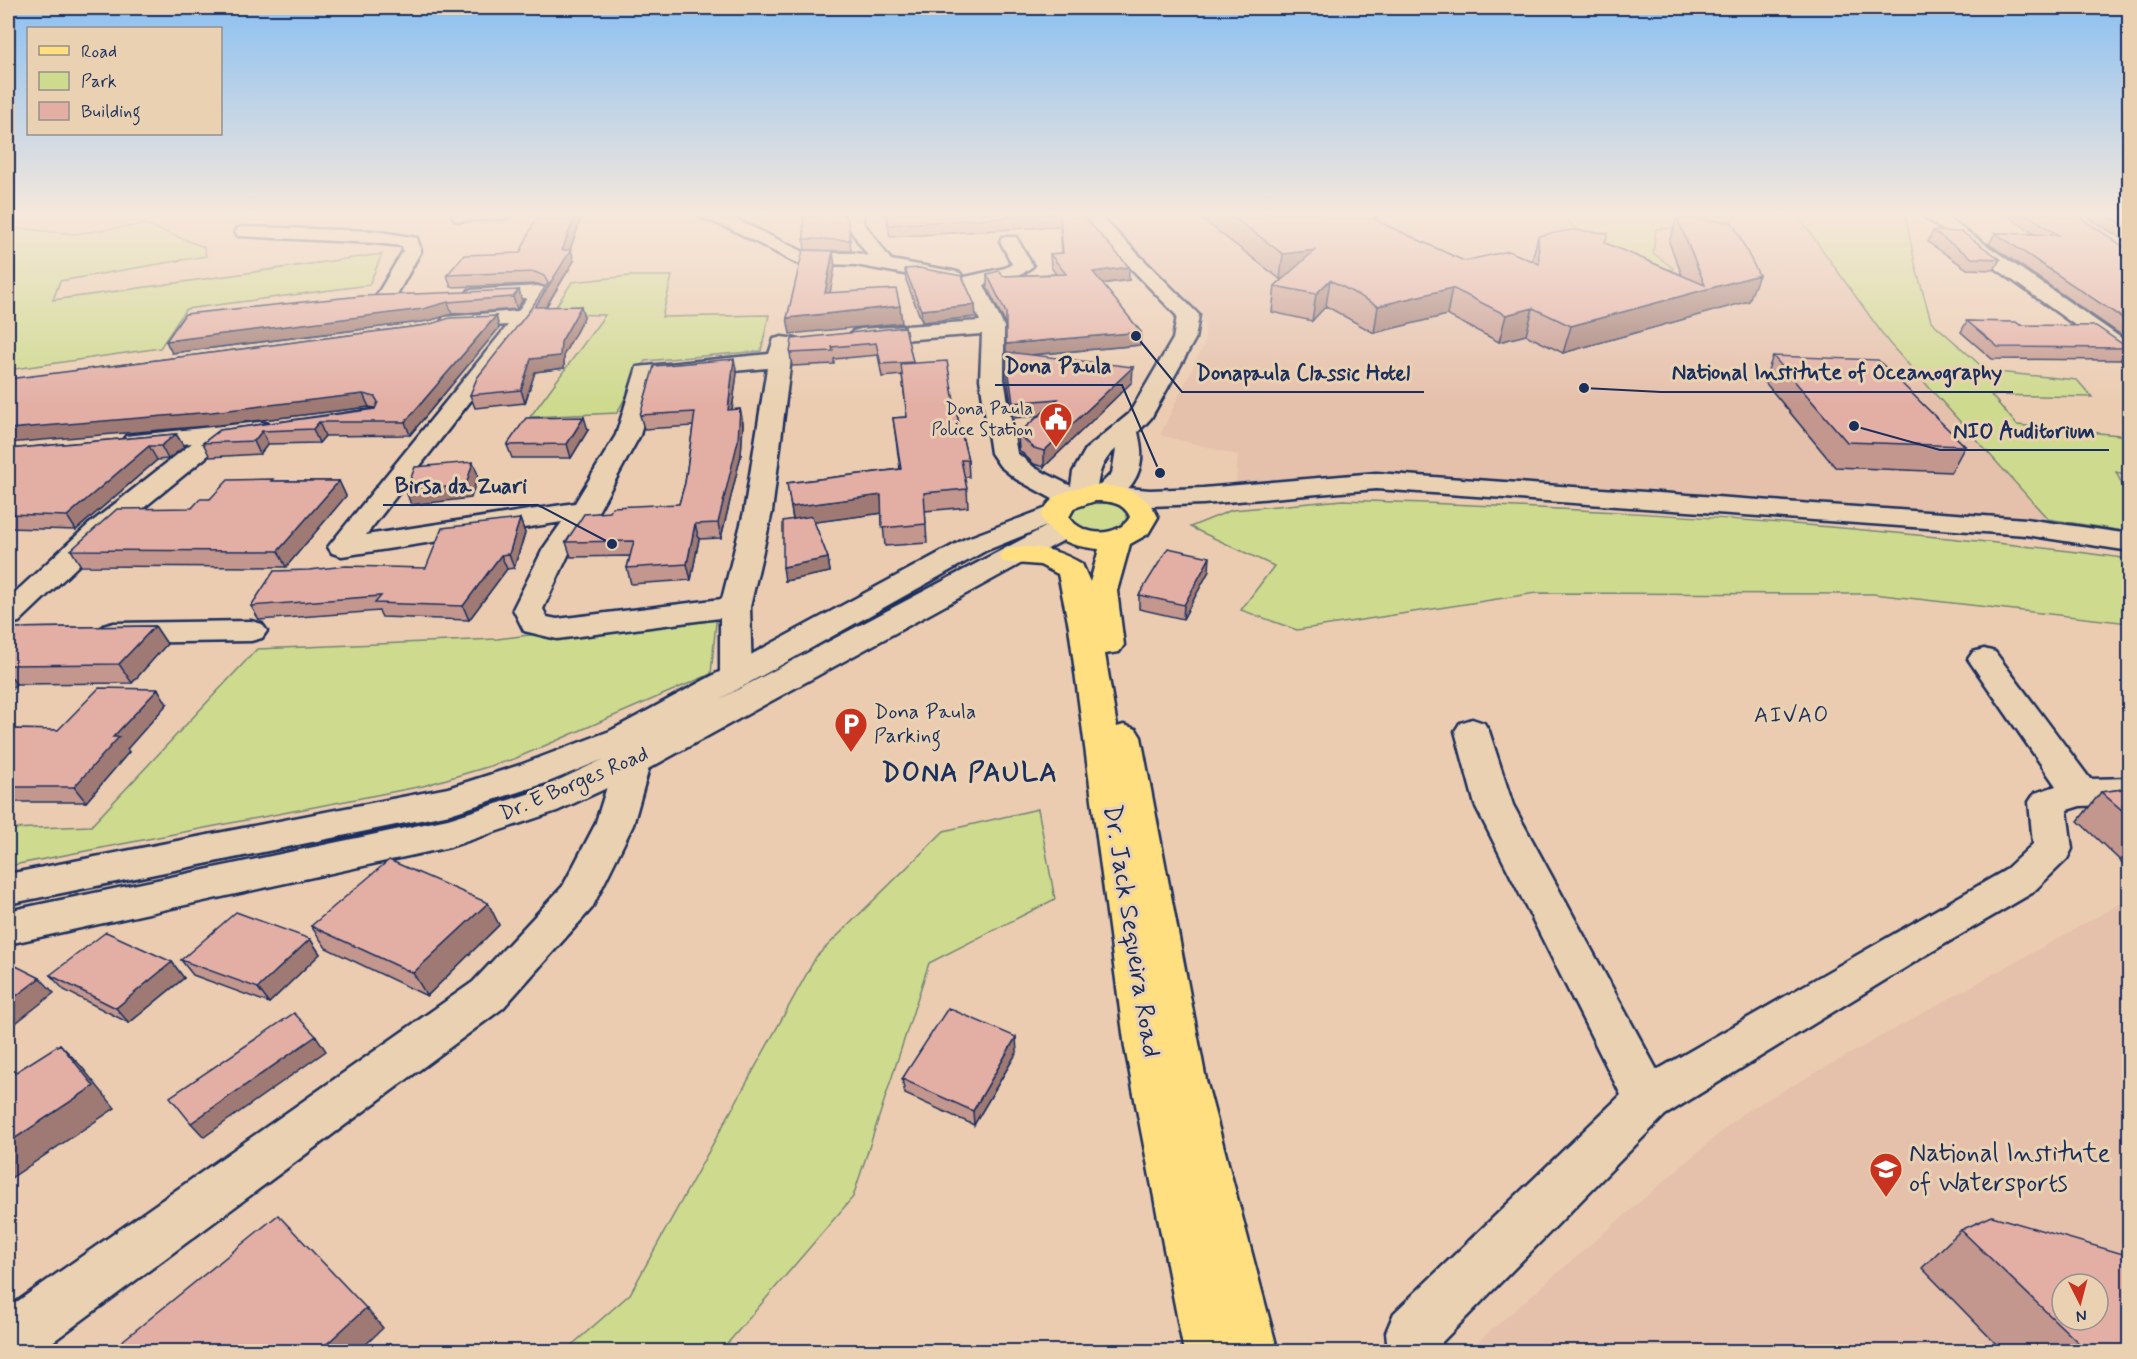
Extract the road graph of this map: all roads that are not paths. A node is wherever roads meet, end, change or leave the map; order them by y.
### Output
1 (397, 276) edge
2 (948, 276) edge
3 (994, 276) edge
4 (1150, 276) edge
5 (2019, 276) edge
6 (972, 281) junction
7 (456, 295) edge
8 (409, 297) edge
9 (385, 298) junction
10 (362, 300) edge
11 (525, 317) junction
12 (993, 327) junction
13 (431, 328) edge
14 (2105, 337) junction
15 (2130, 337) edge
16 (841, 338) edge
17 (806, 342) edge
18 (2130, 354) edge
19 (780, 360) junction
20 (288, 426) edge
21 (1125, 431) junction
22 (219, 434) junction
23 (117, 443) edge
24 (1376, 481) junction
25 (1083, 504) junction
26 (585, 510) junction
27 (1130, 531) junction
28 (2130, 543) edge
29 (1013, 556) junction
30 (1072, 570) junction
31 (735, 607) junction
32 (15, 628) edge
33 (251, 631) dead end
34 (88, 633) edge
35 (1984, 659) dead end
36 (736, 677) junction
37 (1472, 731) dead end
38 (627, 750) junction
39 (2130, 791) edge
40 (2080, 792) junction
41 (8, 889) edge
42 (8, 928) edge
43 (1648, 1100) junction
44 (8, 1341) edge
45 (1212, 1352) edge
46 (1251, 1352) edge
47 (1416, 1352) edge

1 - 9 street
2 - 6 street
3 - 6 street
4 - 21 street
5 - 14 street
6 - 12 street
7 - 11 street
8 - 9 street
9 - 10 street
11 - 13 street
11 - 26 street
12 - 16 street
12 - 25 street
14 - 15 street
14 - 18 street
17 - 19 street
19 - 26 street
19 - 31 street
20 - 22 street
21 - 25 street
21 - 25 street
22 - 23 street
22 - 32 street
24 - 25 street
24 - 27 street
24 - 28 street
25 - 27 main road
25 - 27 main road
25 - 29 street, Dr. E Borges Road
25 - 30 main road, Dr. Jack Sequeira Road
25 - 36 street, Dr. E Borges Road
26 - 31 street
27 - 46 main road, Dr. Jack Sequeira Road
29 - 30 main road
29 - 38 street, Dr. E Borges Road
30 - 45 main road, Dr. Jack Sequeira Road
31 - 36 street
33 - 34 street
35 - 40 street
36 - 38 street, Dr. E Borges Road
37 - 43 street
38 - 41 street, Dr. E Borges Road
38 - 42 street, Dr. E Borges Road
38 - 44 street
39 - 40 street
40 - 43 street
43 - 47 street

